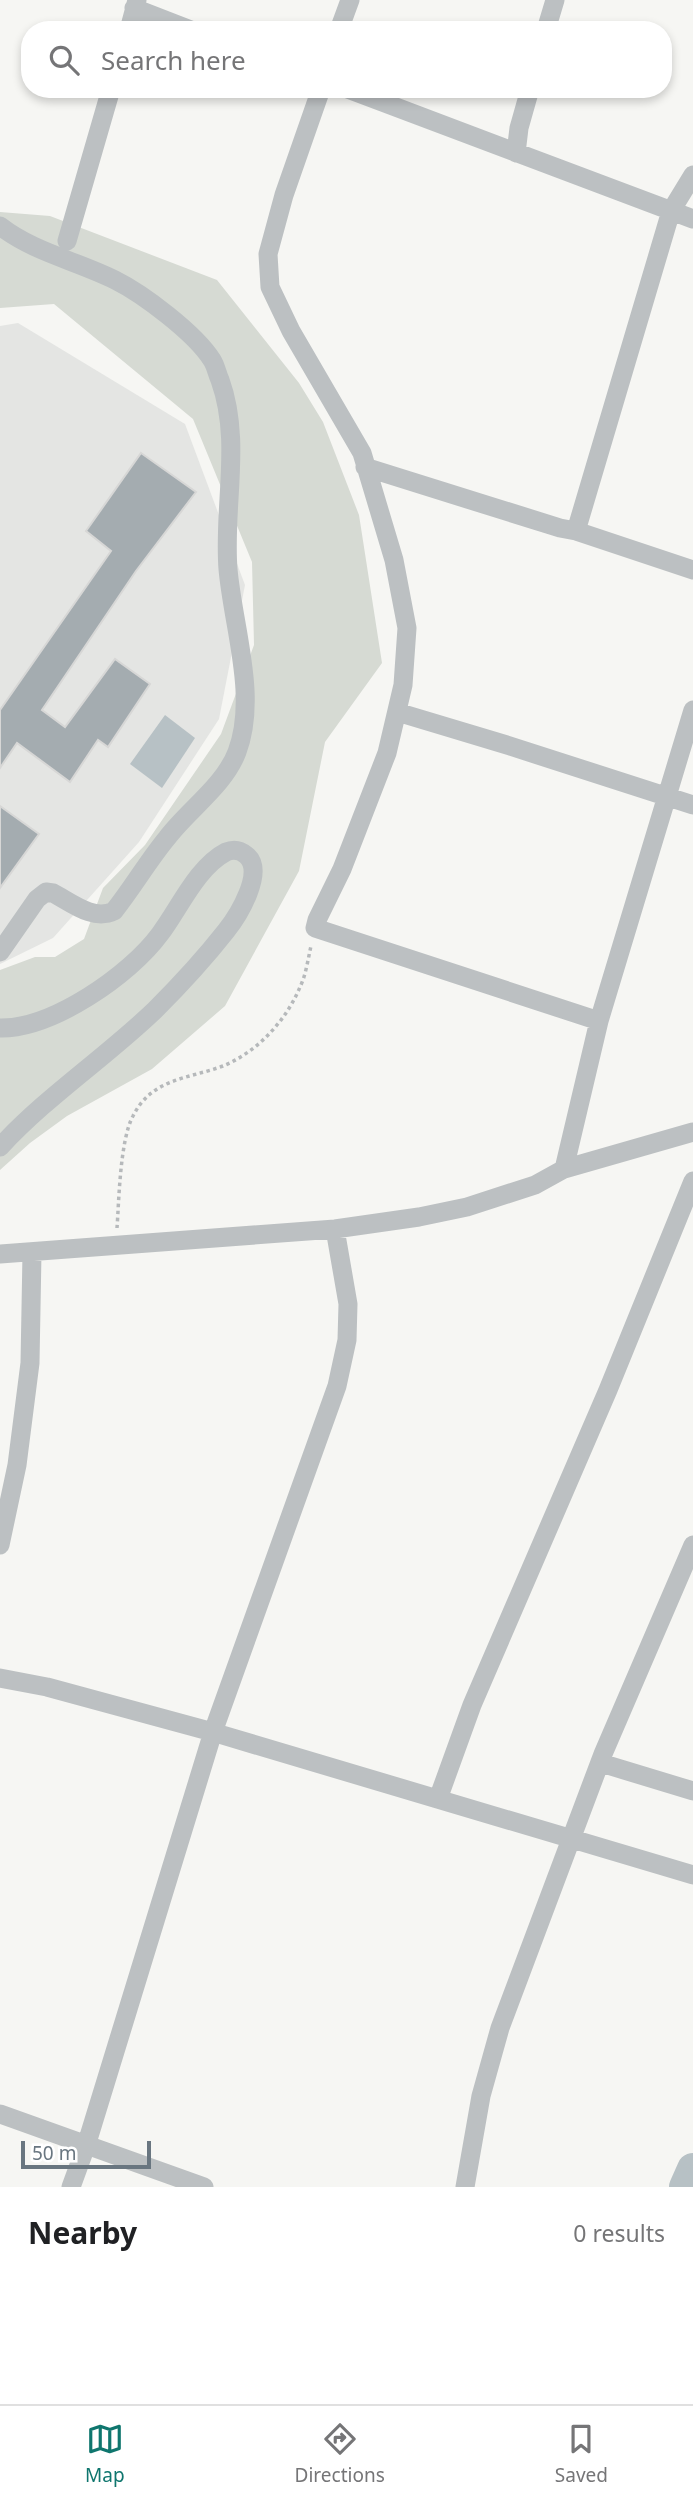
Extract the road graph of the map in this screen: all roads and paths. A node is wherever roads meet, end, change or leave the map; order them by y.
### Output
1 (350, 0) edge
2 (555, 0) edge
3 (135, 4) edge
4 (172, 21) edge
5 (342, 21) edge
6 (549, 21) edge
7 (108, 98) edge
8 (318, 98) edge
9 (372, 98) edge
10 (527, 98) edge
11 (516, 153) junction
12 (693, 175) edge
13 (671, 211) junction
14 (693, 219) edge
15 (0, 226) edge
16 (67, 241) dead end
17 (365, 467) junction
18 (576, 531) junction
19 (693, 570) edge
20 (693, 710) edge
21 (397, 712) junction
22 (666, 798) junction
23 (693, 805) edge
24 (315, 928) junction
25 (0, 952) edge
26 (599, 1021) junction
27 (0, 1028) edge
28 (693, 1132) edge
29 (0, 1147) edge
30 (564, 1169) junction
31 (693, 1181) edge
32 (117, 1228) dead end
33 (335, 1229) junction
34 (32, 1253) junction
35 (0, 1254) edge
36 (0, 1545) edge
37 (693, 1545) edge
38 (0, 1678) edge
39 (213, 1732) junction
40 (601, 1763) junction
41 (693, 1791) edge
42 (438, 1799) junction
43 (572, 1840) junction
44 (693, 1875) edge
45 (0, 2114) edge
46 (86, 2146) junction
47 (71, 2187) edge
48 (204, 2187) edge
49 (465, 2187) edge

1 - 5 street
2 - 6 street
3 - 4 street
7 - 16 street
8 - 17 street
9 - 11 street
10 - 11 street
11 - 13 street
12 - 13 street
13 - 14 street
13 - 18 street
15 - 25 street
17 - 18 street
17 - 21 street
18 - 19 street
20 - 22 street
21 - 22 street
21 - 24 street
22 - 23 street
22 - 26 street
24 - 26 street
24 - 32 path
26 - 30 street
27 - 29 street
28 - 30 street
30 - 33 street
31 - 42 street
33 - 34 street
33 - 39 street
34 - 35 street
34 - 36 street
37 - 40 street
38 - 39 street
39 - 42 street
39 - 46 street
40 - 41 street
40 - 43 street
42 - 43 street
43 - 44 street
43 - 49 street
45 - 46 street
46 - 47 street
46 - 48 street

